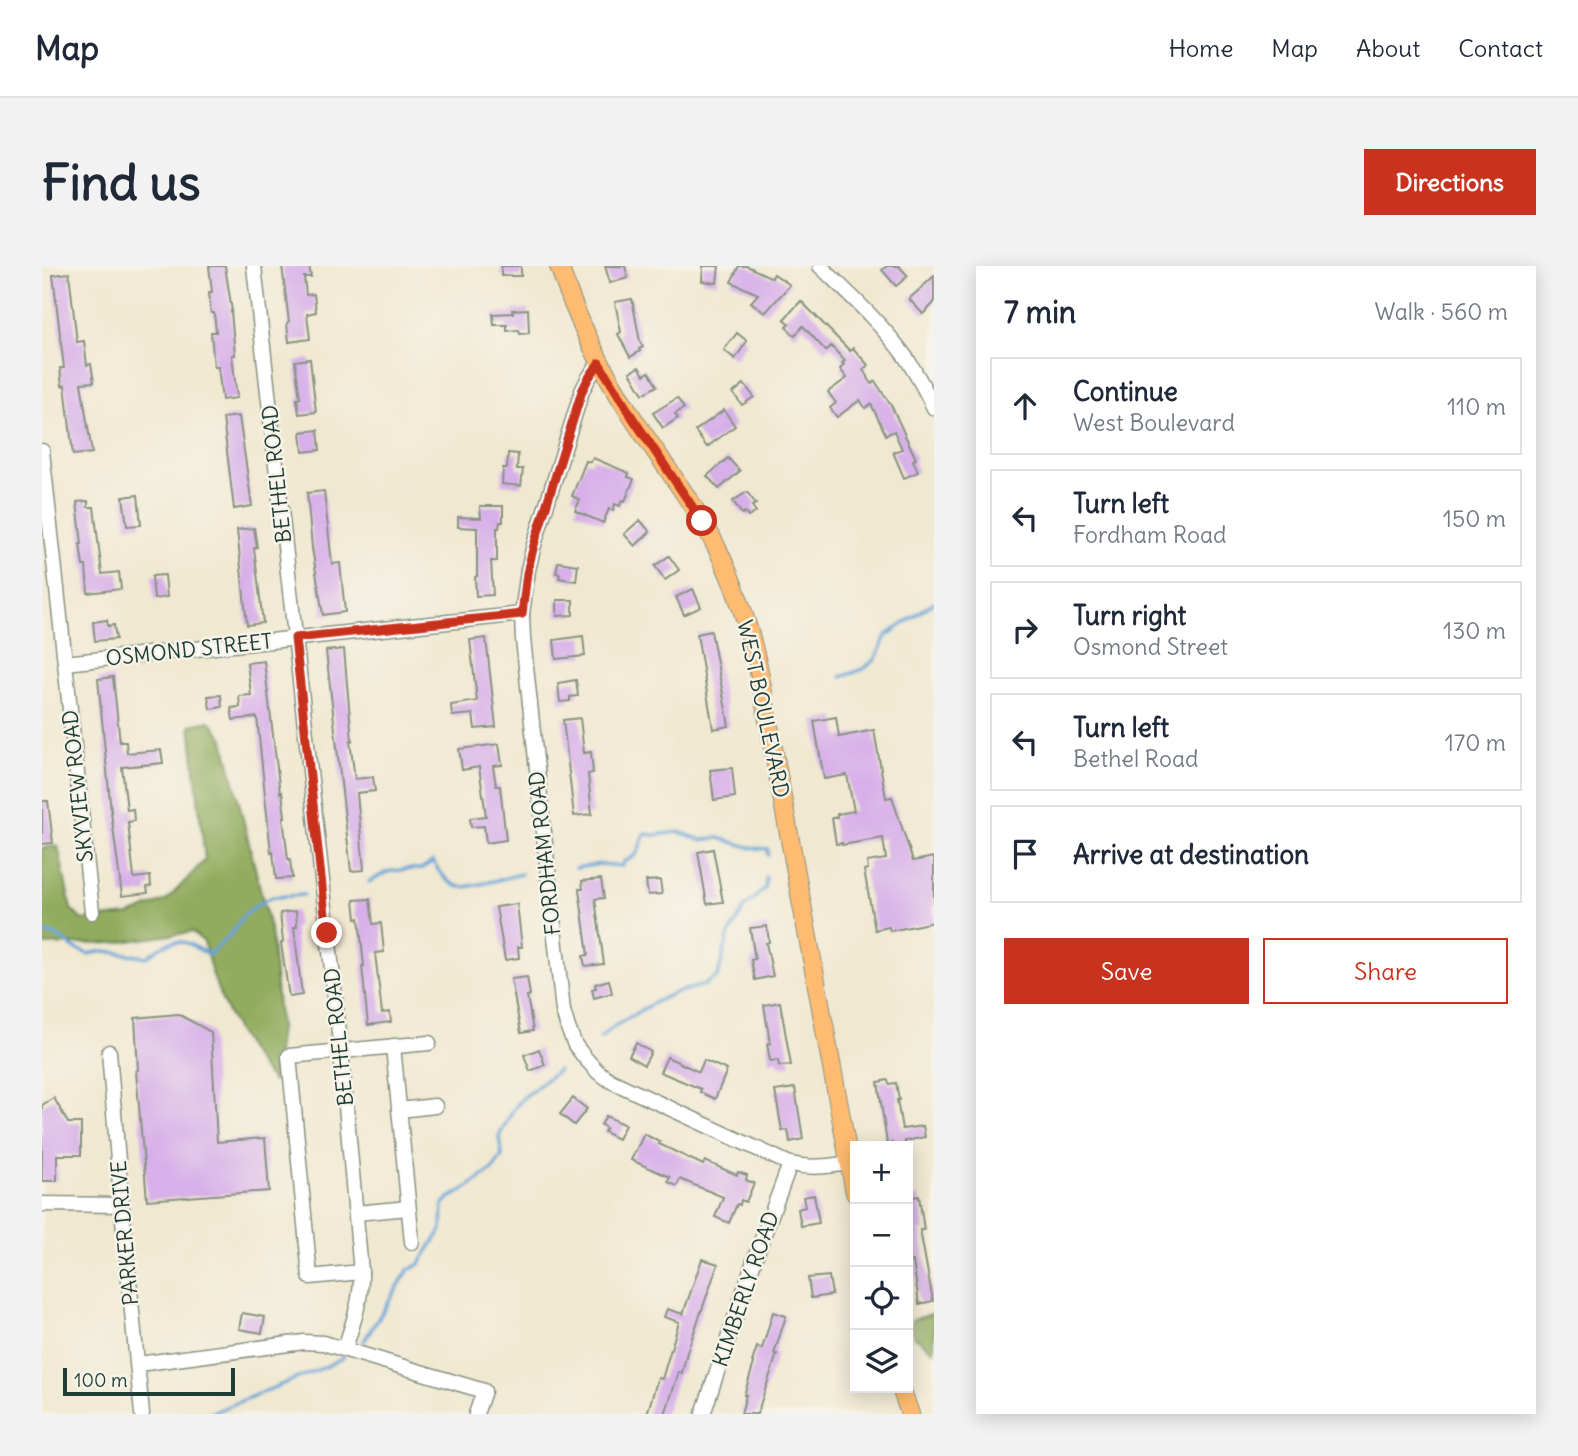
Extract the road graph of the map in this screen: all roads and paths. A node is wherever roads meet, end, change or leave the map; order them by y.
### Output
1 (254, 266) edge
2 (559, 266) edge
3 (820, 266) edge
4 (599, 363) junction
5 (934, 408) edge
6 (42, 452) edge
7 (522, 614) junction
8 (295, 638) junction
9 (65, 663) junction
10 (92, 912) dead end
11 (429, 1043) dead end
12 (393, 1046) junction
13 (341, 1051) junction
14 (109, 1052) dead end
15 (435, 1106) dead end
16 (399, 1110) junction
17 (849, 1163) junction
18 (790, 1164) junction
19 (850, 1168) edge
20 (42, 1204) edge
21 (122, 1205) junction
22 (408, 1208) junction
23 (356, 1213) junction
24 (412, 1242) dead end
25 (361, 1272) junction
26 (345, 1348) junction
27 (138, 1364) junction
28 (903, 1393) edge
29 (142, 1414) edge
30 (476, 1414) edge
31 (703, 1414) edge
32 (910, 1414) edge

1 - 8 street, BETHEL ROAD
2 - 4 main road, WEST BOULEVARD
3 - 5 street
4 - 7 street, FORDHAM ROAD
4 - 17 main road, WEST BOULEVARD
6 - 9 street, SKYVIEW ROAD
7 - 8 street, OSMOND STREET
7 - 18 street, FORDHAM ROAD
8 - 9 street, OSMOND STREET
8 - 13 street, BETHEL ROAD
9 - 10 street, SKYVIEW ROAD
11 - 12 street
12 - 13 street
12 - 16 street
13 - 23 street, BETHEL ROAD
13 - 25 street
14 - 21 street, PARKER DRIVE
15 - 16 street
16 - 22 street
17 - 18 street, FORDHAM ROAD
17 - 19 main road, WEST BOULEVARD
18 - 31 street, KIMBERLY ROAD
20 - 21 street
21 - 27 street, PARKER DRIVE
22 - 23 street
22 - 24 street
23 - 25 street, BETHEL ROAD
25 - 26 street, BETHEL ROAD
26 - 27 street
26 - 30 street
27 - 29 street, PARKER DRIVE
28 - 32 main road

